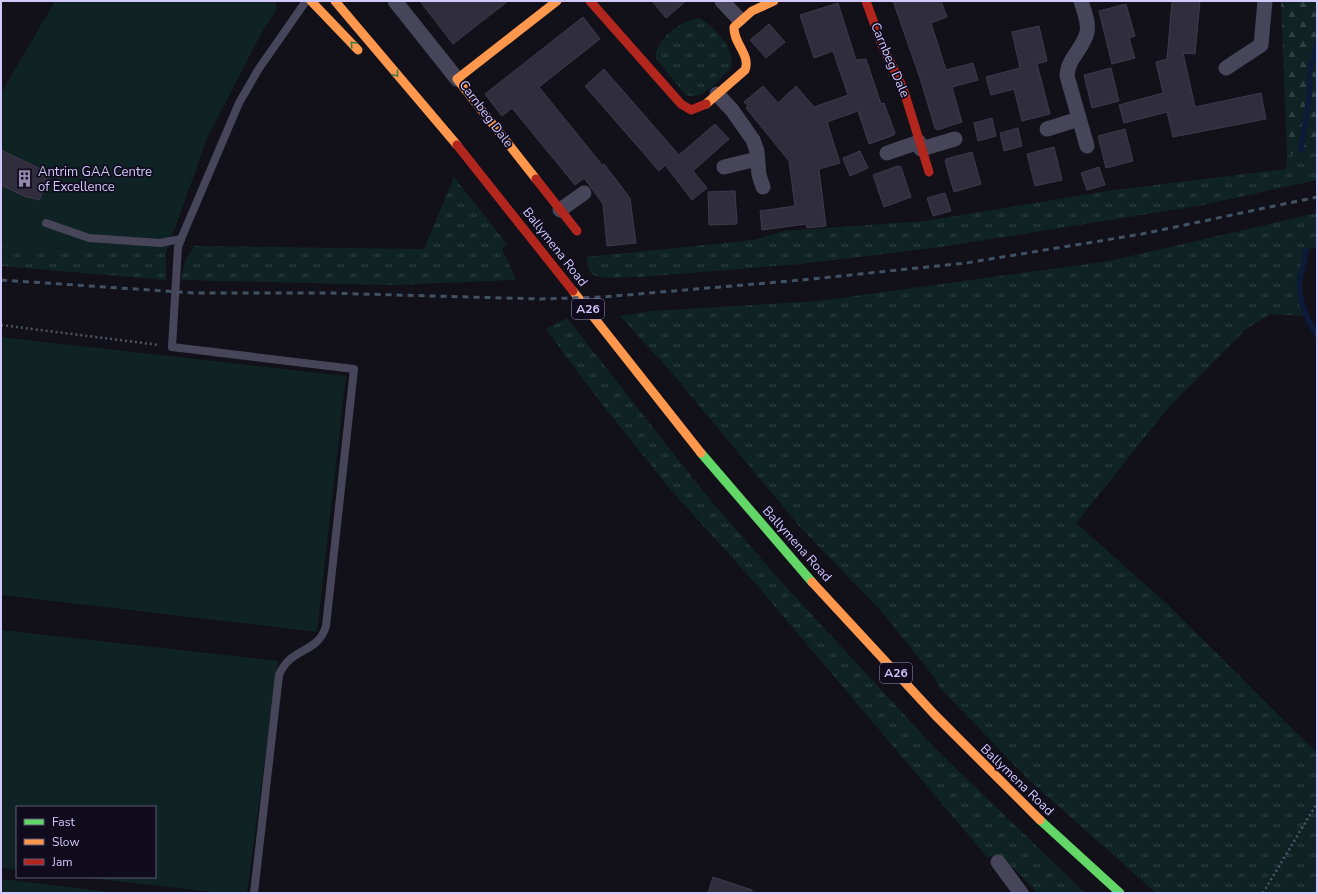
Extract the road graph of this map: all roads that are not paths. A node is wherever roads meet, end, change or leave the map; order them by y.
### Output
1 (306, 1) edge
2 (311, 1) edge
3 (335, 1) edge
4 (395, 1) edge
5 (557, 1) edge
6 (590, 1) edge
7 (722, 1) edge
8 (774, 1) edge
9 (866, 1) edge
10 (1081, 1) edge
11 (1265, 1) edge
12 (740, 20) junction
13 (363, 54) dead end
14 (1226, 68) dead end
15 (457, 79) junction
16 (401, 94) dead end
17 (717, 94) junction
18 (1079, 120) junction
19 (1047, 129) dead end
20 (955, 139) dead end
21 (920, 146) junction
22 (1087, 146) dead end
23 (887, 153) dead end
24 (757, 159) junction
25 (724, 167) dead end
26 (929, 172) dead end
27 (487, 182) junction
28 (763, 187) dead end
29 (584, 193) dead end
30 (560, 210) junction
31 (46, 223) dead end
32 (576, 231) dead end
33 (181, 239) junction
34 (998, 862) dead end
35 (1016, 891) edge
36 (254, 893) edge
37 (1120, 893) edge

1 - 33 lane
13 -> 2 main road
3 -> 27 main road, Ballymena Road / A26
4 - 15 street
5 - 15 main road, Carnbeg Dale
6 - 17 main road
7 - 12 street
8 - 12 main road
9 - 21 main road, Carnbeg Dale
10 - 18 street
11 - 14 street
12 - 17 main road
15 - 30 main road, Carnbeg Dale
16 - 27 main road, Ballymena Road / A26
17 - 24 street
18 - 19 street
18 - 22 street
20 - 21 street
21 - 23 street
21 - 26 main road, Carnbeg Dale
24 - 25 street
24 - 28 street
27 - 37 main road, Ballymena Road / A26
29 - 30 street
30 - 32 main road, Carnbeg Dale
31 - 33 lane
33 - 36 lane
34 - 35 street

